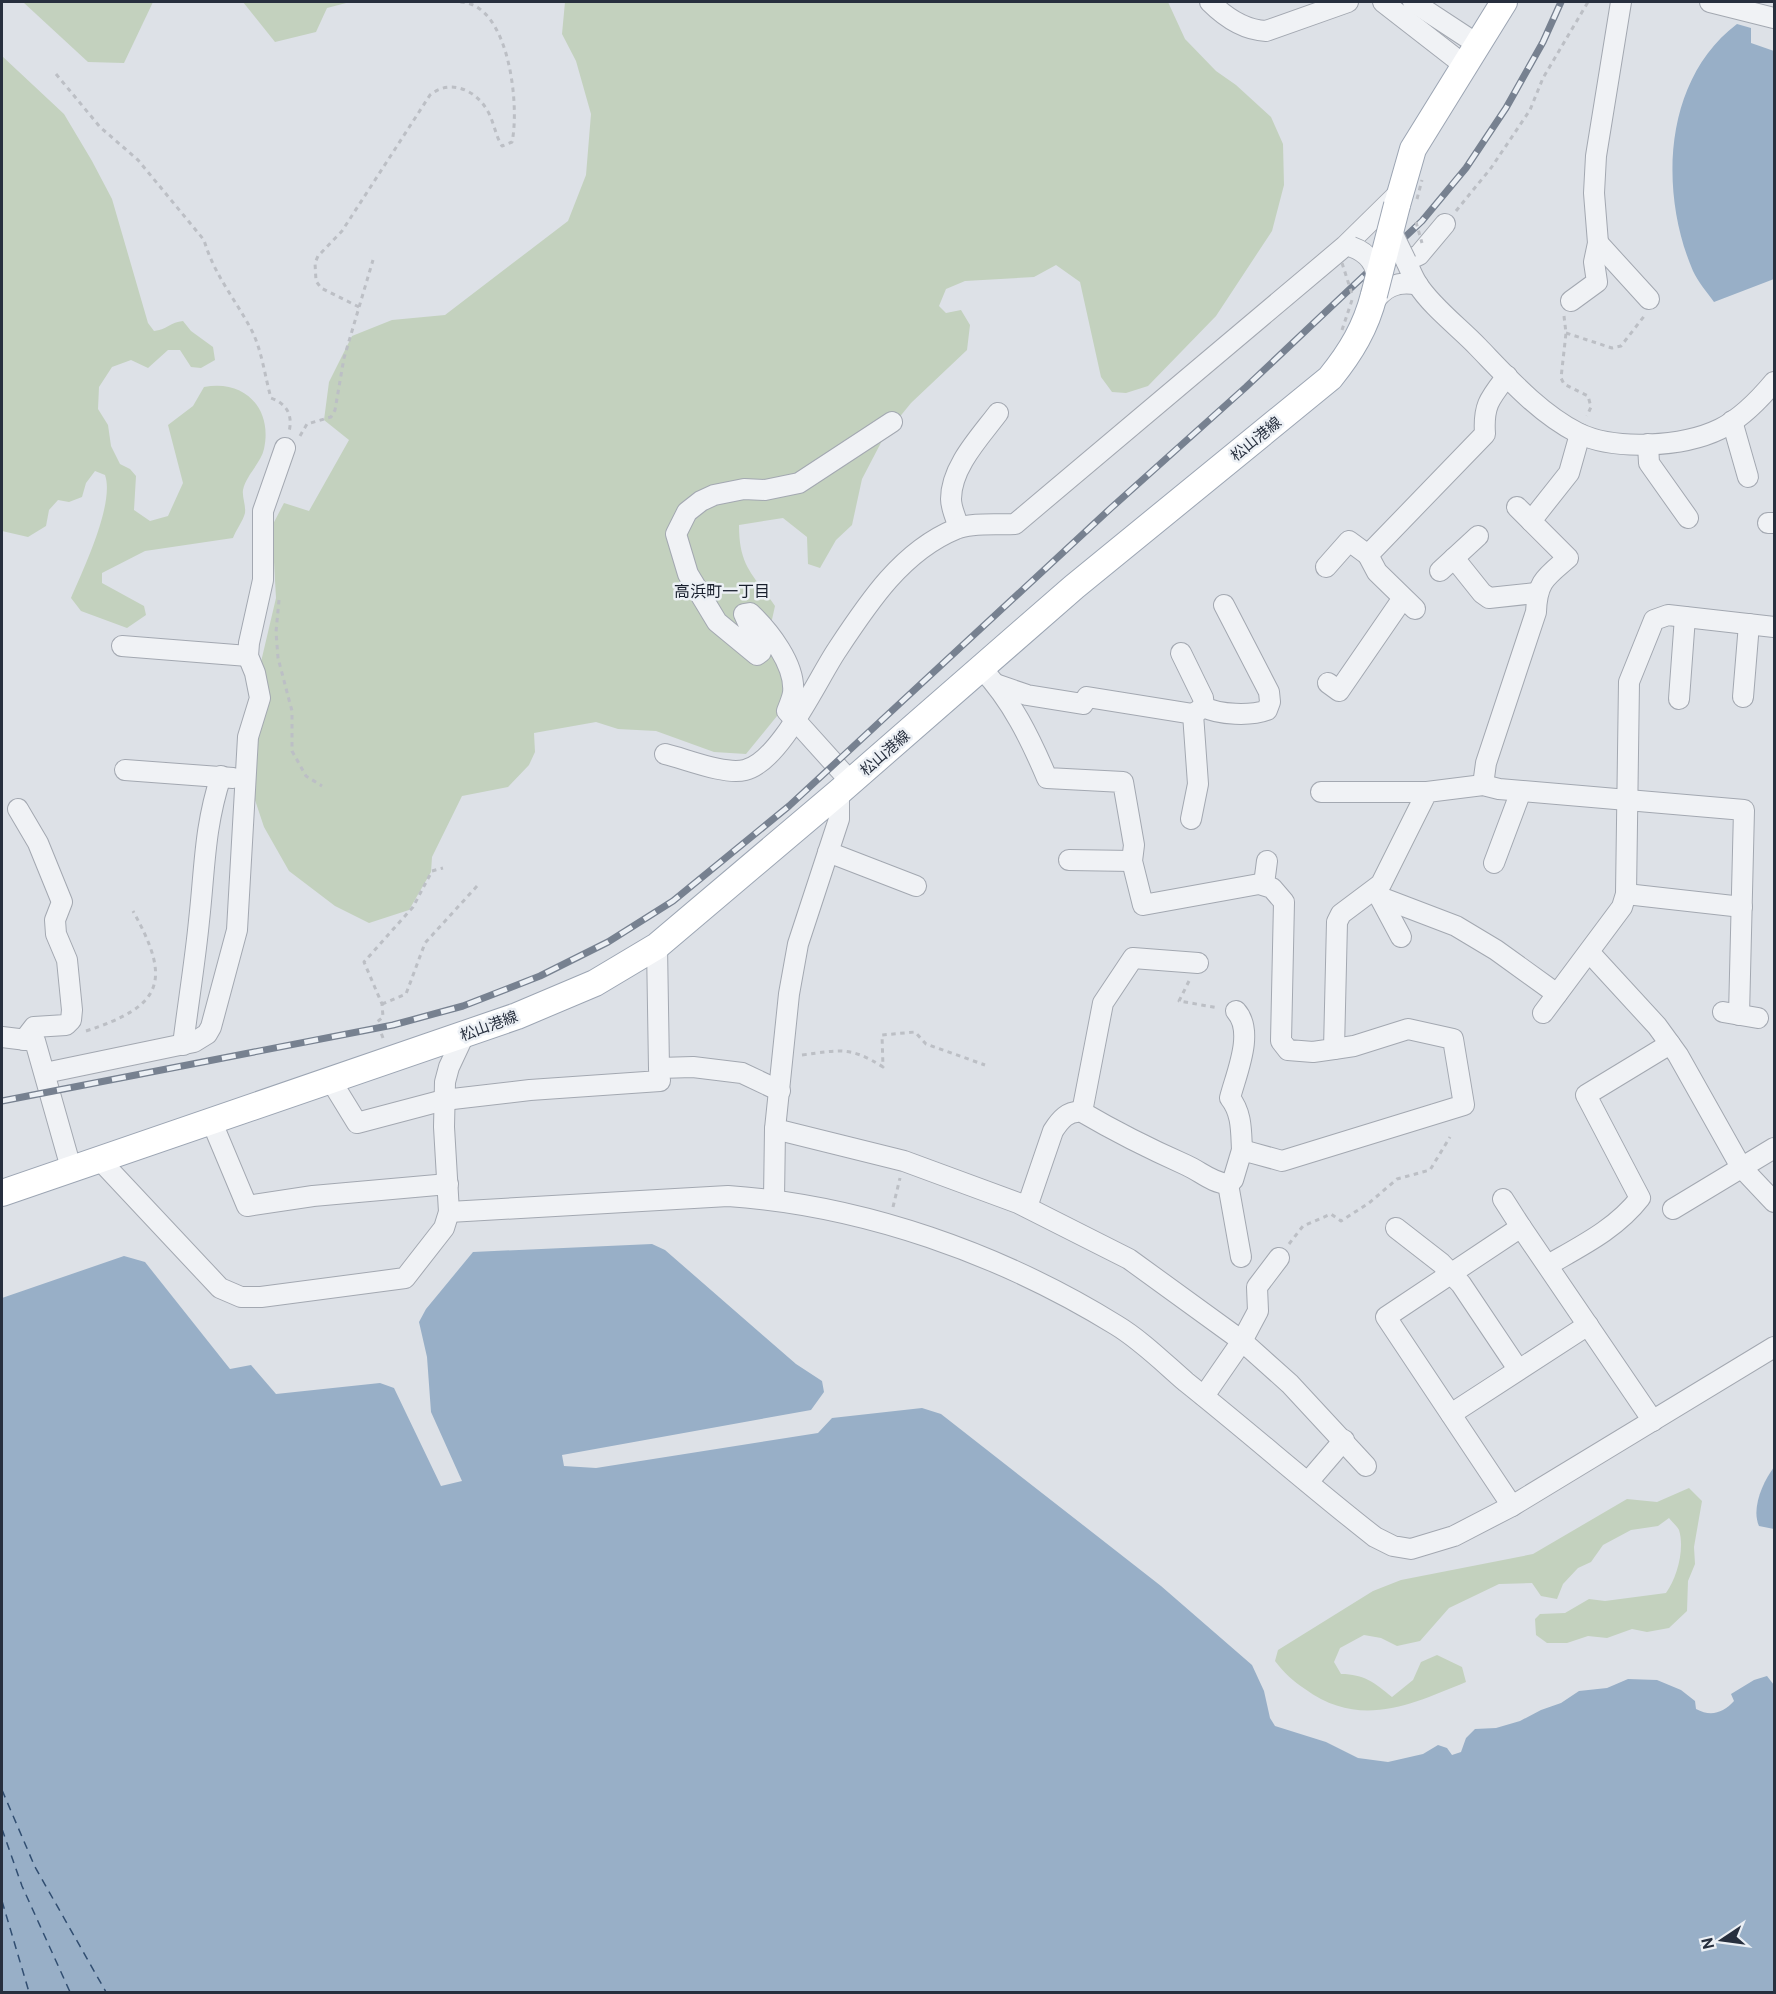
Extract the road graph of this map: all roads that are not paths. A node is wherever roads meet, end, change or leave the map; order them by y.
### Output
1 (1210, 2) edge
2 (1383, 2) edge
3 (1413, 2) edge
4 (1504, 2) edge
5 (1621, 2) edge
6 (1710, 2) edge
7 (1342, 3) edge
8 (1774, 18) edge
9 (1477, 44) junction
10 (1464, 65) junction
11 (1399, 198) junction
12 (1445, 224) road end
13 (1391, 230) junction
14 (1598, 243) junction
15 (1346, 251) junction
16 (1406, 261) junction
17 (1418, 285) junction
18 (1374, 298) junction
19 (1649, 299) road end
20 (1571, 301) road end
21 (1507, 376) junction
22 (1774, 382) edge
23 (998, 413) dead end
24 (1732, 421) junction
25 (892, 422) dead end
26 (1580, 434) junction
27 (1648, 444) junction
28 (285, 448) road end
29 (1748, 477) dead end
30 (1688, 518) dead end
31 (958, 527) junction
32 (1478, 536) dead end
33 (1368, 555) junction
34 (1326, 567) dead end
35 (1536, 593) junction
36 (1224, 605) dead end
37 (1685, 617) junction
38 (1749, 624) junction
39 (1774, 627) edge
40 (122, 646) dead end
41 (1181, 653) dead end
42 (248, 656) junction
43 (990, 677) junction
44 (1328, 683) dead end
45 (1743, 697) dead end
46 (1679, 699) dead end
47 (1198, 710) junction
48 (796, 720) junction
49 (665, 754) dead end
50 (125, 770) dead end
51 (220, 776) junction
52 (245, 779) junction
53 (1483, 784) junction
54 (845, 787) junction
55 (1521, 791) junction
56 (1321, 792) dead end
57 (1427, 792) junction
58 (1627, 799) junction
59 (18, 809) dead end
60 (1191, 819) dead end
61 (828, 852) junction
62 (1069, 860) dead end
63 (1132, 861) junction
64 (1268, 861) dead end
65 (1494, 863) dead end
66 (1264, 884) junction
67 (916, 886) dead end
68 (1377, 893) junction
69 (1626, 894) junction
70 (1742, 907) junction
71 (1401, 937) dead end
72 (657, 946) junction
73 (1589, 952) junction
74 (1198, 963) road end
75 (1557, 994) junction
76 (1236, 1011) road end
77 (1543, 1013) dead end
78 (1740, 1015) dead end
79 (464, 1035) junction
80 (2, 1036) edge
81 (24, 1040) junction
82 (1670, 1044) junction
83 (183, 1045) junction
84 (1334, 1049) junction
85 (659, 1068) junction
86 (45, 1073) junction
87 (330, 1079) junction
88 (780, 1090) junction
89 (444, 1100) junction
90 (1082, 1112) junction
91 (211, 1120) junction
92 (775, 1130) junction
93 (1774, 1148) edge
94 (1242, 1150) junction
95 (99, 1159) junction
96 (1741, 1167) junction
97 (71, 1168) junction
98 (448, 1184) junction
99 (1228, 1184) junction
100 (2, 1193) edge
101 (774, 1199) junction
102 (1503, 1199) dead end
103 (1774, 1202) edge
104 (1027, 1207) junction
105 (1673, 1209) dead end
106 (449, 1212) junction
107 (1521, 1227) junction
108 (1396, 1228) dead end
109 (1241, 1257) dead end
110 (1279, 1258) road end
111 (1548, 1265) junction
112 (1451, 1273) junction
113 (1588, 1325) junction
114 (1242, 1341) junction
115 (1774, 1347) edge
116 (1518, 1369) junction
117 (1204, 1396) junction
118 (1451, 1414) junction
119 (1653, 1421) junction
120 (1344, 1440) junction
121 (1366, 1466) dead end
122 (1308, 1482) junction
123 (1512, 1506) junction

1 - 7 street
2 - 10 street
3 - 9 street
4 - 9 main road, 松山港線
5 - 14 street
6 - 8 street
9 - 10 main road, 松山港線
10 - 11 main road, 松山港線
11 - 13 main road, 松山港線, bridge
11 - 15 street
12 - 16 street
13 - 16 street, bridge
13 - 18 main road, 松山港線, bridge
14 - 19 street
14 - 20 street
15 - 18 street, bridge
15 - 31 street
16 - 17 street
17 - 18 street
17 - 21 street
18 - 43 main road, 松山港線
21 - 26 street
21 - 33 street
22 - 24 street
23 - 31 street
24 - 27 street
24 - 29 street
25 - 48 street
26 - 27 street
26 - 35 street
27 - 30 street
28 - 42 street
31 - 48 street
32 - 35 street
33 - 34 street
33 - 44 street
35 - 53 street
36 - 47 street
37 - 38 street
37 - 46 street
37 - 58 street
38 - 39 street
38 - 45 street
40 - 42 street
41 - 47 street
42 - 52 street
43 - 47 street
43 - 54 main road, 松山港線
43 - 63 street
47 - 60 street
48 - 49 street
48 - 54 street
50 - 51 street
51 - 52 street
51 - 83 street
52 - 83 street
53 - 55 street
53 - 57 street
54 - 61 street
54 - 72 main road, 松山港線
55 - 58 street
55 - 65 street
56 - 57 street
57 - 68 street
58 - 69 street
58 - 70 street
59 - 81 street
61 - 67 street
61 - 88 street
62 - 63 street
63 - 66 street
64 - 66 street
66 - 84 street
68 - 71 street
68 - 75 street
68 - 84 street
69 - 70 street
69 - 73 street
70 - 78 street
72 - 79 main road, 松山港線
72 - 85 street
73 - 75 street
73 - 82 street
74 - 90 street
75 - 77 street
76 - 94 street
79 - 87 main road, 松山港線
79 - 89 street
80 - 81 street
81 - 86 street
82 - 96 street
82 - 111 street
83 - 86 street
84 - 94 street
85 - 88 street
85 - 89 street
86 - 97 street
87 - 89 street
87 - 91 main road, 松山港線
88 - 92 street
89 - 98 street
90 - 99 street
90 - 104 street
91 - 95 main road, 松山港線
91 - 98 street
92 - 101 street
92 - 104 street
93 - 96 street
94 - 99 street
95 - 97 main road, 松山港線
95 - 106 street
96 - 103 street
96 - 105 street
97 - 100 main road, 松山港線
98 - 106 street
99 - 109 street
101 - 106 street
101 - 117 street
102 - 107 street
104 - 114 street
107 - 111 street
107 - 112 street
108 - 112 street
110 - 114 street
111 - 113 street
112 - 116 street
112 - 118 street
113 - 116 street
113 - 119 street
114 - 117 street
114 - 120 street
115 - 119 street
116 - 118 street
117 - 122 street
118 - 123 street
119 - 123 street
120 - 121 street
120 - 122 street
122 - 123 street

